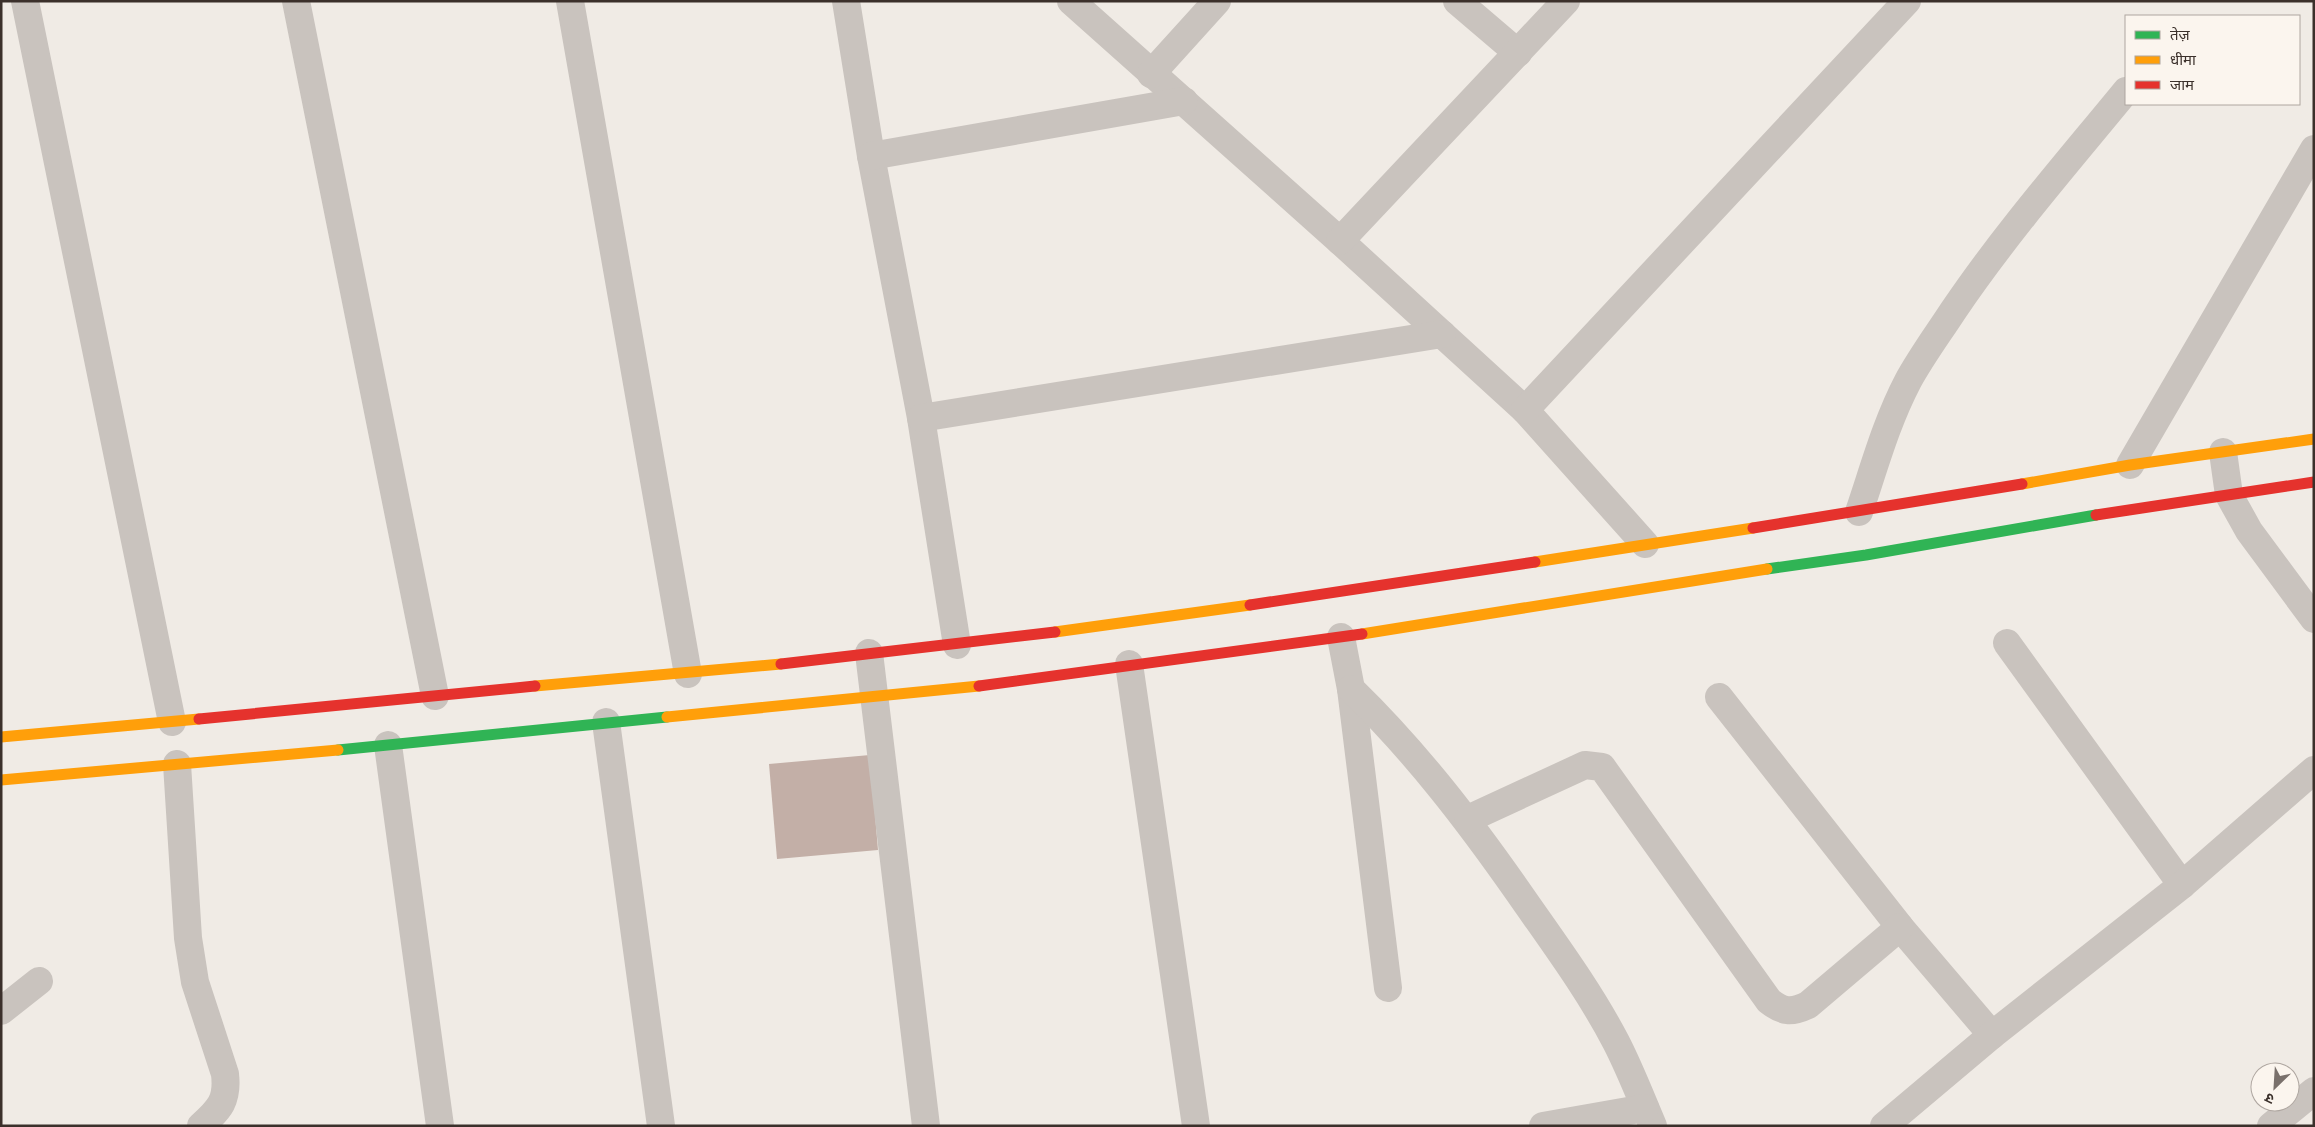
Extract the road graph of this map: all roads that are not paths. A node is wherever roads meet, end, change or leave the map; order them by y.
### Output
1 (25, 1) edge
2 (296, 1) edge
3 (570, 1) edge
4 (846, 1) edge
5 (1071, 1) edge
6 (1217, 1) edge
7 (1458, 1) edge
8 (1566, 1) edge
9 (1907, 1) edge
10 (1518, 53) junction
11 (1151, 74) junction
12 (2125, 92) edge
13 (1184, 101) junction
14 (2314, 149) edge
15 (872, 156) junction
16 (1340, 241) junction
17 (1442, 334) junction
18 (1525, 410) junction
19 (921, 418) junction
20 (2314, 439) edge
21 (2223, 452) junction
22 (2130, 465) junction
23 (2314, 482) edge
24 (2230, 494) junction
25 (1859, 512) junction
26 (1645, 544) junction
27 (2314, 619) edge
28 (1340, 637) junction
29 (2007, 643) dead end
30 (957, 645) junction
31 (869, 653) junction
32 (1129, 664) junction
33 (688, 674) junction
34 (1351, 689) junction
35 (435, 696) junction
36 (1719, 696) dead end
37 (873, 697) junction
38 (172, 722) junction
39 (606, 722) junction
40 (1, 737) edge
41 (388, 745) junction
42 (176, 764) junction
43 (2314, 770) edge
44 (1, 780) edge
45 (1468, 820) junction
46 (2182, 884) junction
47 (1900, 927) junction
48 (39, 981) dead end
49 (1388, 988) dead end
50 (1, 1012) edge
51 (1992, 1035) junction
52 (2314, 1091) edge
53 (1649, 1117) edge
54 (201, 1126) edge
55 (440, 1126) edge
56 (661, 1126) edge
57 (926, 1126) edge
58 (1196, 1126) edge
59 (1543, 1126) edge
60 (1884, 1126) edge
61 (2271, 1126) edge

1 - 38 street
2 - 35 street
3 - 33 street
4 - 15 street
5 - 11 street
6 - 11 street
7 - 10 street
8 - 10 street
9 - 18 street
10 - 16 street
11 - 13 street
12 - 25 street
13 - 15 street
13 - 16 street
14 - 22 street
15 - 19 street
16 - 17 street
17 - 18 street
17 - 19 street
18 - 26 street
19 - 30 street
20 - 21 highway
21 - 22 highway
21 - 24 street
22 - 25 highway
23 - 24 highway
24 - 27 street
24 - 28 highway
25 - 26 highway
26 - 30 highway
28 - 32 highway
28 - 34 street
29 - 46 street
30 - 31 highway
31 - 33 highway
31 - 37 street
32 - 37 highway
32 - 58 street
33 - 35 highway
34 - 45 street
34 - 49 street
35 - 38 highway
36 - 47 street
37 - 39 highway
37 - 57 street
38 - 40 highway
39 - 41 highway
39 - 56 street
41 - 42 highway
41 - 55 street
42 - 44 highway
42 - 54 street
43 - 46 street
45 - 47 street
45 - 53 street
46 - 51 street
47 - 51 street
48 - 50 street
51 - 60 street
52 - 61 street
53 - 59 street

